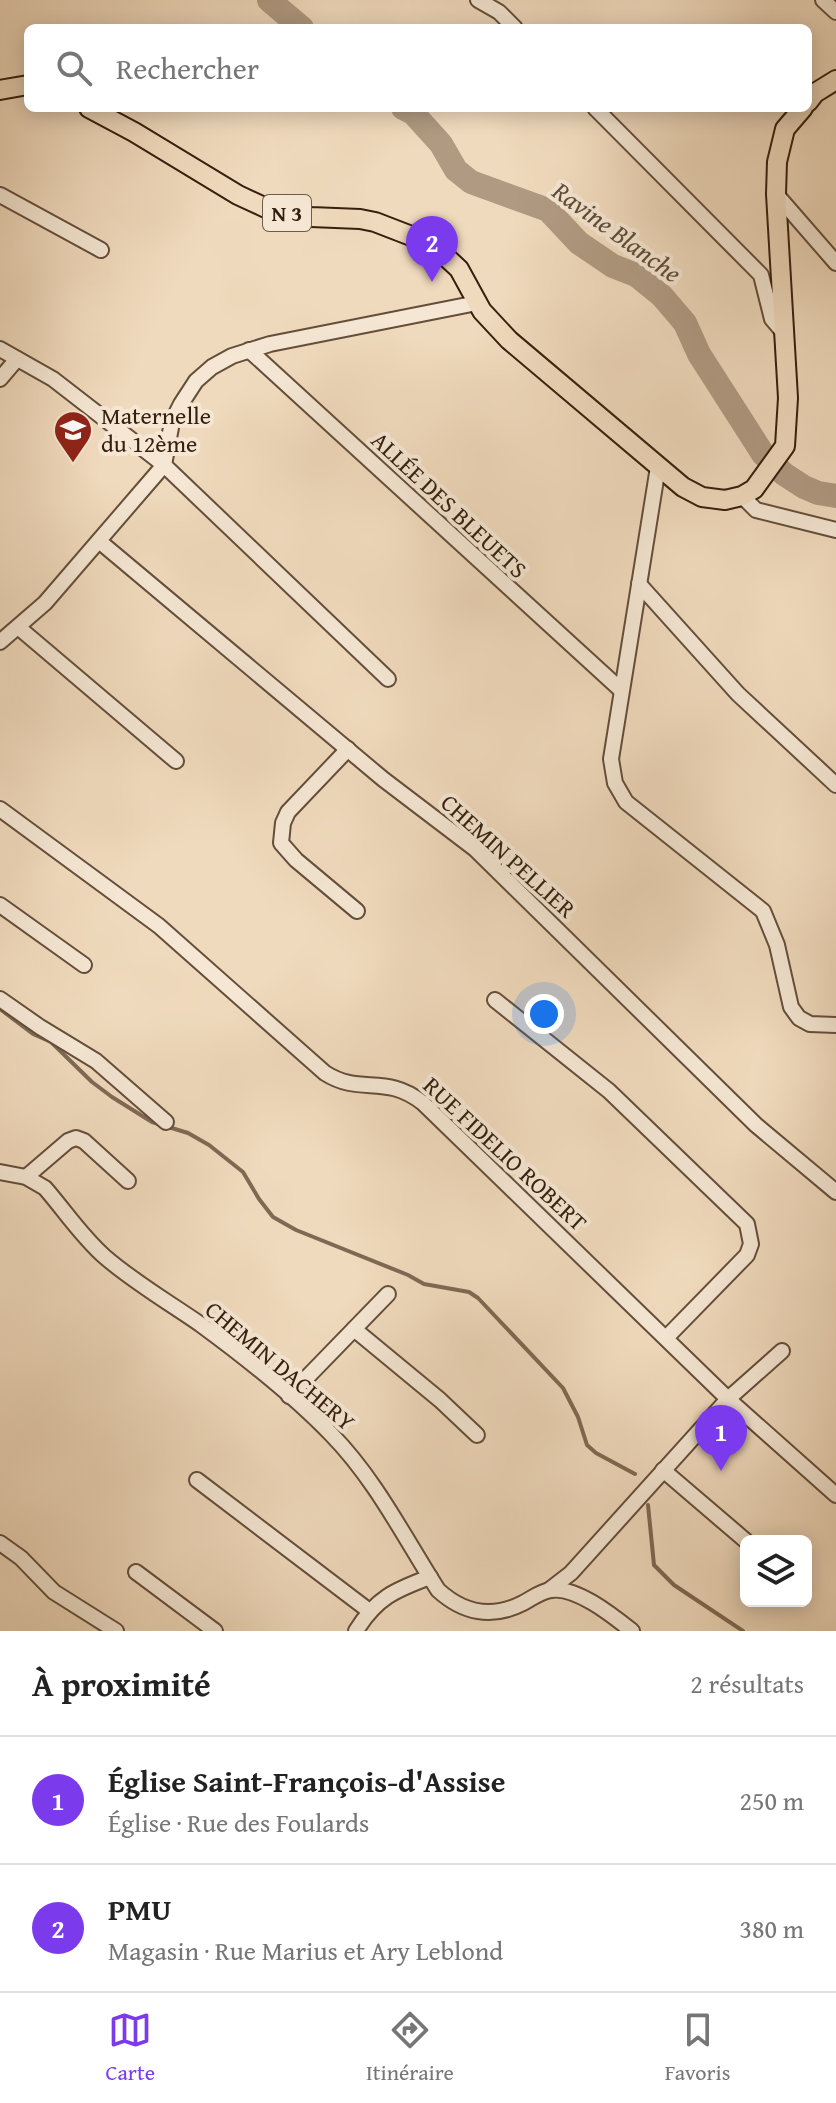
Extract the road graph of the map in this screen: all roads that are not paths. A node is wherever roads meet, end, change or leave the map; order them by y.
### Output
1 (478, 0) edge
2 (511, 24) edge
3 (836, 80) edge
4 (24, 86) edge
5 (0, 90) edge
6 (812, 97) edge
7 (96, 112) edge
8 (599, 112) edge
9 (800, 112) edge
10 (776, 194) junction
11 (0, 195) edge
12 (101, 250) dead end
13 (836, 263) edge
14 (477, 303) junction
15 (783, 332) junction
16 (0, 349) edge
17 (249, 350) junction
18 (17, 359) junction
19 (0, 379) edge
20 (164, 465) junction
21 (658, 467) junction
22 (748, 493) junction
23 (836, 530) edge
24 (99, 541) junction
25 (639, 584) junction
26 (18, 627) junction
27 (0, 642) edge
28 (388, 679) dead end
29 (621, 690) junction
30 (348, 749) junction
31 (176, 761) dead end
32 (836, 785) edge
33 (0, 809) edge
34 (0, 905) edge
35 (357, 911) dead end
36 (84, 965) dead end
37 (0, 999) edge
38 (495, 1000) dead end
39 (836, 1025) edge
40 (166, 1122) dead end
41 (0, 1172) edge
42 (26, 1177) junction
43 (128, 1181) dead end
44 (836, 1192) edge
45 (388, 1294) dead end
46 (354, 1329) junction
47 (666, 1338) junction
48 (782, 1351) dead end
49 (289, 1396) junction
50 (728, 1399) junction
51 (477, 1435) dead end
52 (663, 1470) junction
53 (197, 1480) dead end
54 (836, 1495) edge
55 (740, 1536) edge
56 (0, 1543) edge
57 (136, 1572) dead end
58 (430, 1577) junction
59 (549, 1590) junction
60 (368, 1610) junction
61 (116, 1631) edge
62 (215, 1631) edge
63 (356, 1631) edge
64 (632, 1631) edge

1 - 2 street
3 - 6 main road
4 - 5 main road
7 - 14 main road, N 3
8 - 15 street
9 - 10 main road
10 - 13 street
10 - 15 main road
11 - 12 street
14 - 17 street
14 - 21 main road, N 3
15 - 22 main road
16 - 18 street
17 - 20 street
17 - 29 street, ALLÉE DES BLEUETS
18 - 19 street
18 - 20 street
20 - 24 street
20 - 28 street
21 - 22 main road, N 3
21 - 25 street
22 - 23 street
24 - 26 street
24 - 30 street, CHEMIN PELLIER
25 - 29 street
25 - 32 street
26 - 27 street
26 - 31 street
29 - 39 street
30 - 35 street
30 - 44 street, CHEMIN PELLIER
33 - 47 street, RUE FIDELIO ROBERT
34 - 36 street
37 - 40 street
38 - 47 street
41 - 42 street, CHEMIN DACHERY
42 - 43 street
42 - 49 street, CHEMIN DACHERY
45 - 46 street
46 - 49 street
46 - 51 street
47 - 50 street, RUE FIDELIO ROBERT
48 - 50 street, CHEMIN DACHERY
49 - 58 street, CHEMIN DACHERY
50 - 52 street, CHEMIN DACHERY
50 - 54 street, RUE FIDELIO ROBERT
52 - 55 street
52 - 59 street, CHEMIN DACHERY
53 - 60 street
56 - 61 street
57 - 62 street
58 - 59 street, CHEMIN DACHERY
58 - 60 street
59 - 64 street
60 - 63 street

